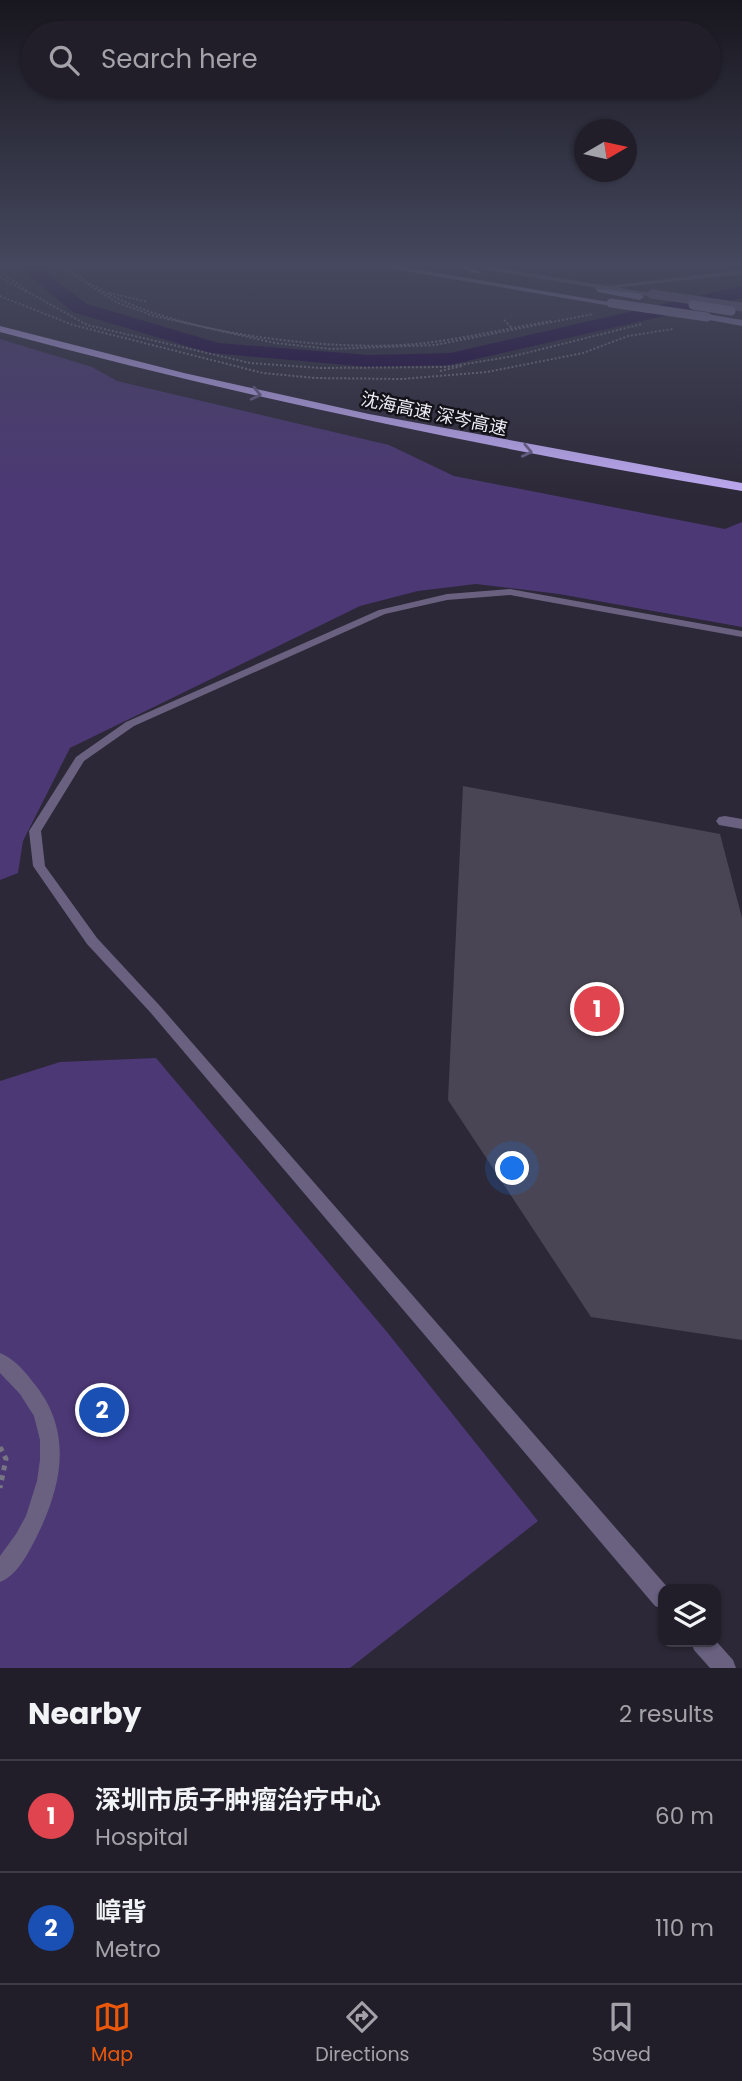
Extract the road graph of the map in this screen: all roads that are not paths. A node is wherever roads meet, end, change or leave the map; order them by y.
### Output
1 (50, 343) edge
2 (101, 343) edge
3 (702, 466) dead end
4 (742, 487) edge
5 (742, 634) edge
6 (0, 1362) edge
7 (0, 1572) edge
8 (658, 1592) edge
9 (706, 1647) edge
10 (725, 1668) edge

1 -> 4 highway, 沈海高速 深岑高速
2 - 3 highway, 沈海高速 深岑高速
5 - 8 lane
6 - 7 lane
9 - 10 lane

